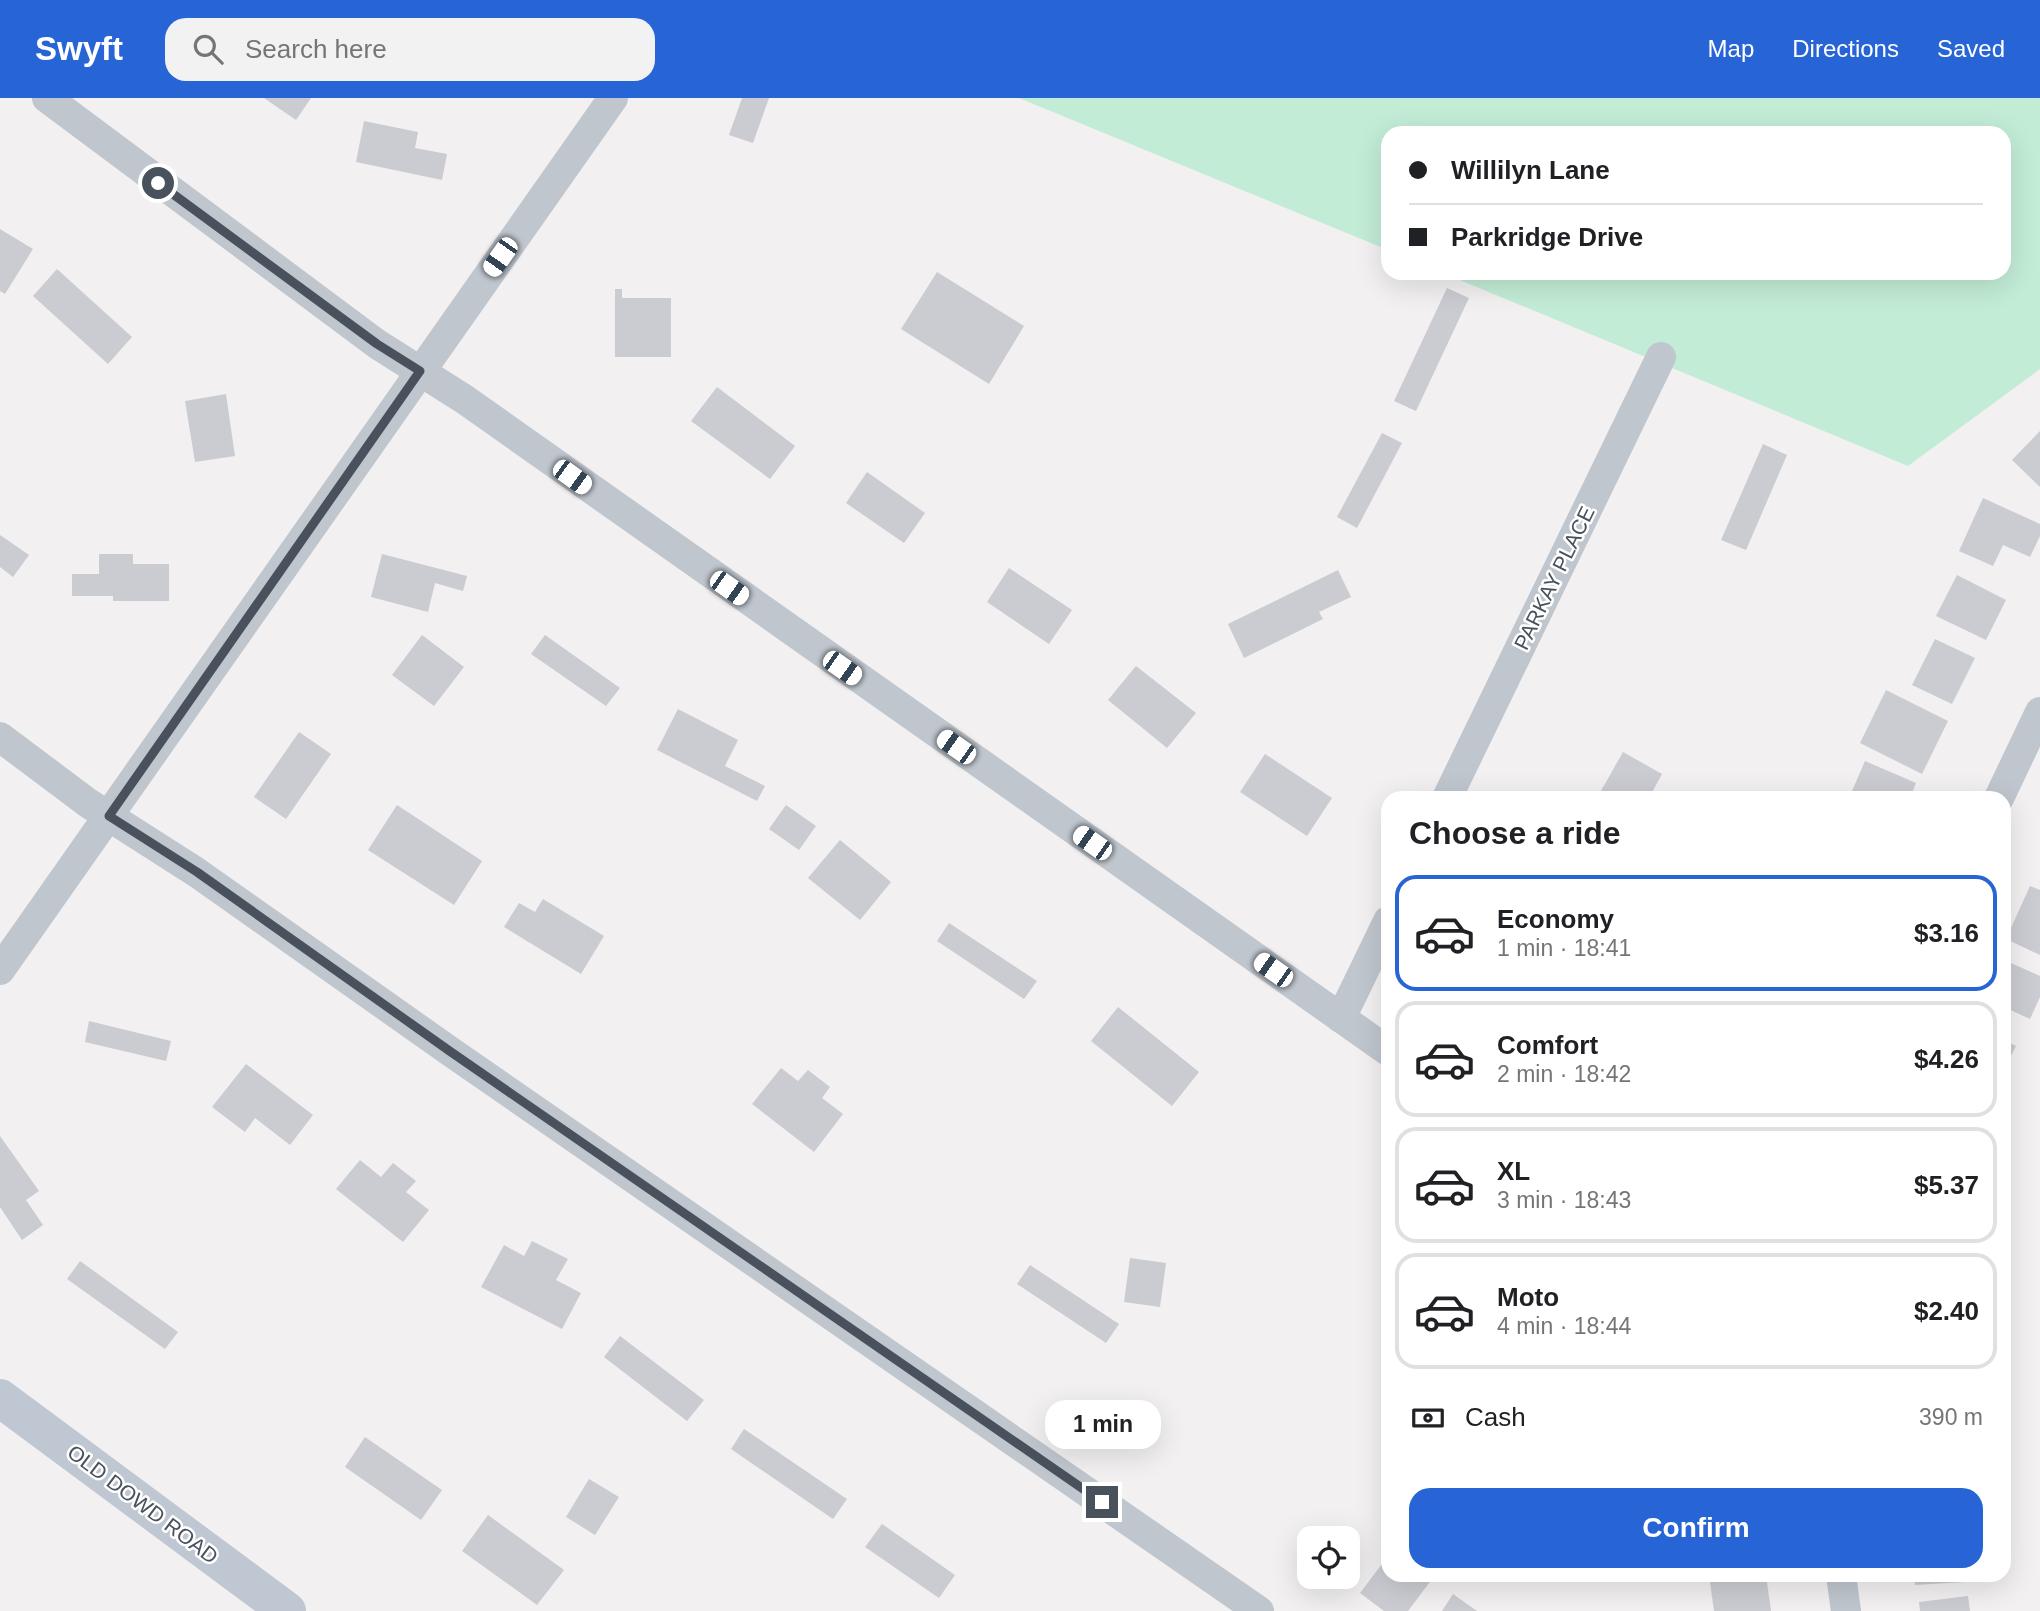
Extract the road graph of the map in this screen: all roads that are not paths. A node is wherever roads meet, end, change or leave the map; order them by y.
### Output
1 (47, 98) edge
2 (613, 98) edge
3 (1661, 357) dead end
4 (420, 371) junction
5 (2040, 712) edge
6 (0, 737) edge
7 (1450, 791) edge
8 (2002, 791) edge
9 (109, 816) junction
10 (1381, 935) edge
11 (0, 970) edge
12 (1341, 1018) junction
13 (1381, 1046) edge
14 (0, 1398) edge
15 (1842, 1582) edge
16 (287, 1611) edge
17 (1259, 1611) edge
18 (1846, 1611) edge

1 - 4 street
2 - 4 street
3 - 7 street, PARKAY PLACE
4 - 9 street
4 - 12 street
5 - 8 street
6 - 9 street
9 - 11 street
9 - 17 street
10 - 12 street
12 - 13 street
14 - 16 street, OLD DOWD ROAD
15 - 18 street

